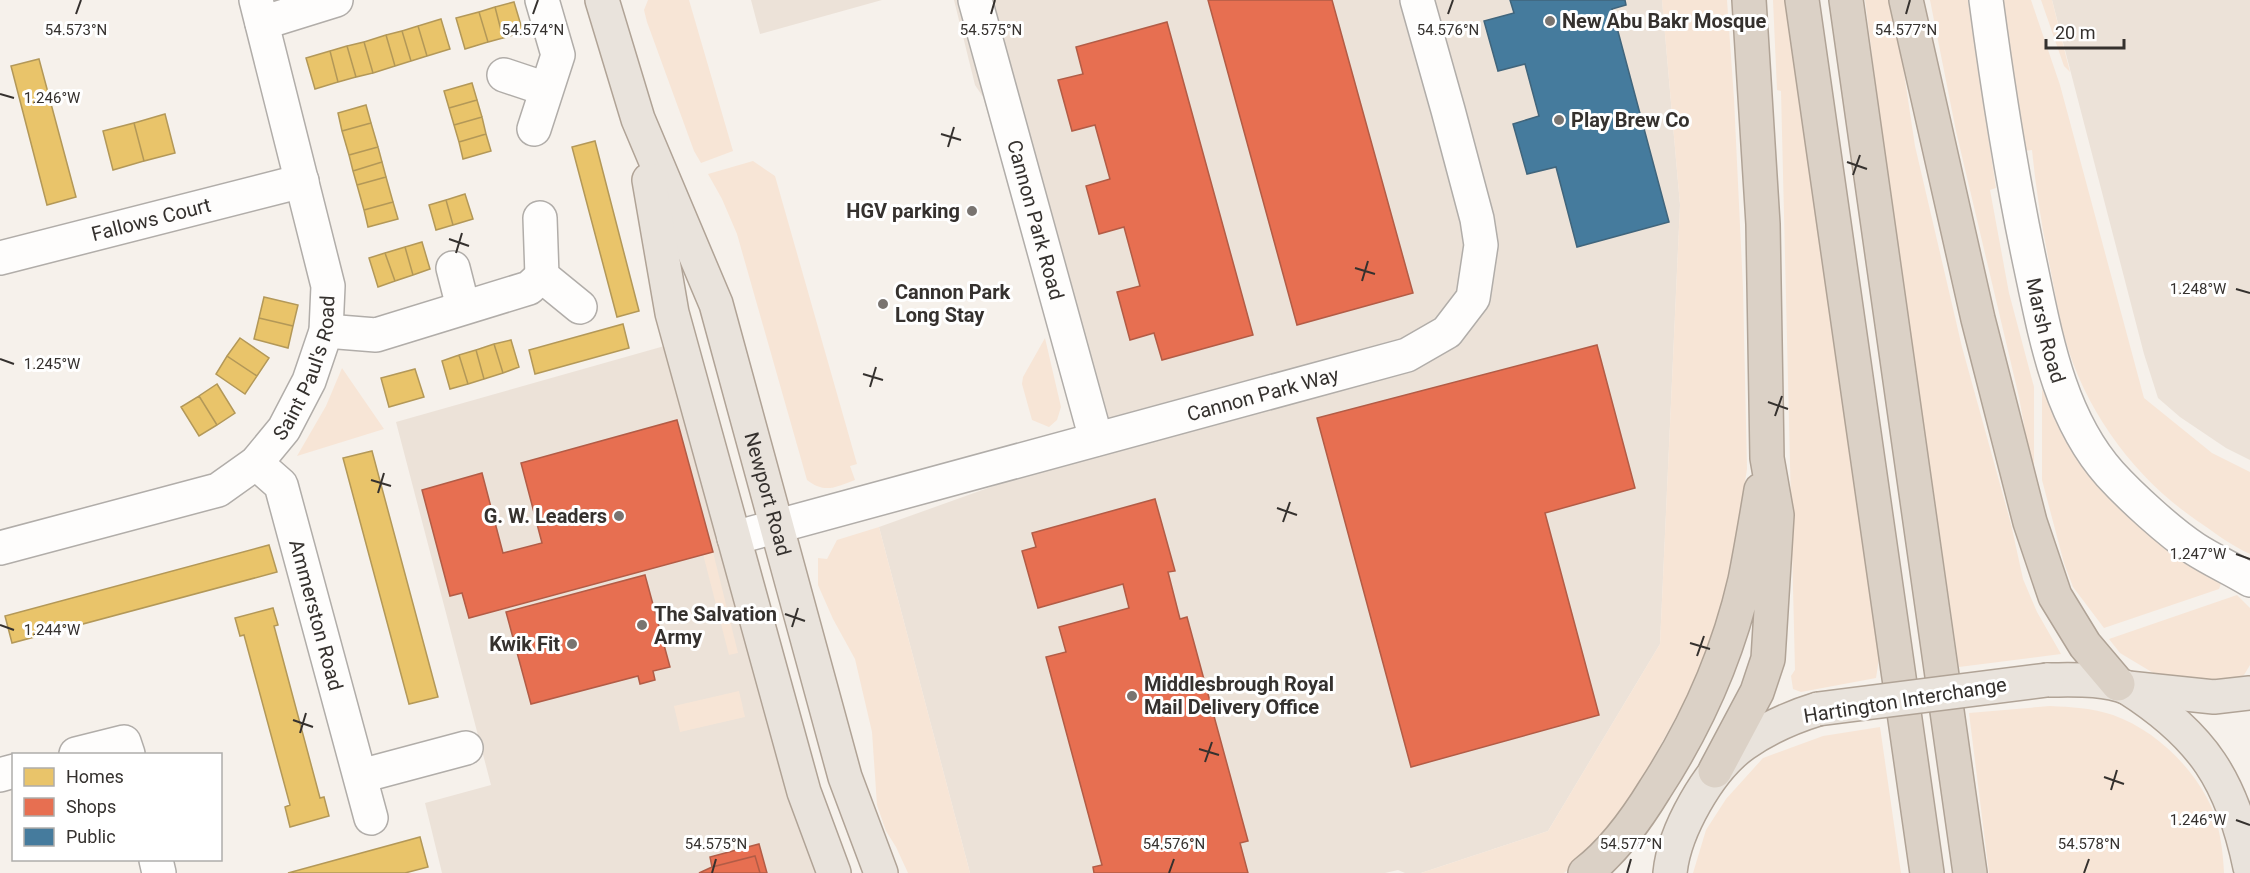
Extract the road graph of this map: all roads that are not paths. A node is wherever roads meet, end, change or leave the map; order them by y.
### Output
1 (336, 0) edge
2 (542, 0) edge
3 (602, 0) edge
4 (975, 0) edge
5 (1417, 0) edge
6 (1749, 0) edge
7 (1802, 0) edge
8 (1846, 0) edge
9 (1906, 0) edge
10 (1986, 0) edge
11 (259, 11) edge
12 (504, 75) dead end
13 (546, 89) junction
14 (638, 119) junction
15 (534, 129) dead end
16 (302, 182) junction
17 (540, 218) dead end
18 (0, 258) edge
19 (453, 268) dead end
20 (542, 276) junction
21 (463, 307) junction
22 (580, 307) dead end
23 (326, 331) junction
24 (1096, 440) junction
25 (1767, 458) junction
26 (256, 463) junction
27 (776, 526) junction
28 (734, 538) junction
29 (0, 548) edge
30 (2250, 580) edge
31 (2123, 686) junction
32 (2249, 693) edge
33 (466, 748) dead end
34 (80, 753) edge
35 (128, 753) edge
36 (1716, 771) junction
37 (361, 776) junction
38 (371, 818) dead end
39 (1683, 826) junction
40 (2250, 867) edge
41 (834, 873) edge
42 (881, 873) edge
43 (1585, 873) edge
44 (1652, 873) edge
45 (1670, 873) edge
46 (1927, 873) edge
47 (1970, 873) edge

1 - 11 street
2 - 13 street
3 - 14 main road, Newport Road
4 - 24 street, Cannon Park Road
5 - 24 street, Cannon Park Way
6 - 25 highway
7 - 46 highway
8 - 47 highway
9 - 31 highway
10 - 30 street, Marsh Road
11 - 16 street, Saint Paul's Road
12 - 13 street
13 - 15 street
14 - 27 main road, Newport Road
14 - 28 main road, Newport Road
16 - 18 street, Fallows Court
16 - 23 street, Saint Paul's Road
17 - 20 street
19 - 21 street
20 - 21 street
20 - 22 street
21 - 23 street
23 - 26 street, Saint Paul's Road
24 - 27 street, Cannon Park Way
25 - 36 highway
25 - 43 highway
26 - 29 street, Saint Paul's Road
26 - 37 street, Ammerston Road
27 - 28 street, Cannon Park Way
27 - 42 main road, Newport Road
28 - 41 main road, Newport Road
31 - 32 main road
31 - 36 main road, Hartington Interchange, bridge
31 - 40 main road, Hartington Interchange
33 - 37 street
34 - 35 street
36 - 39 main road, Hartington Interchange
37 - 38 street, Ammerston Road
39 - 44 main road
39 - 45 main road, Hartington Interchange

